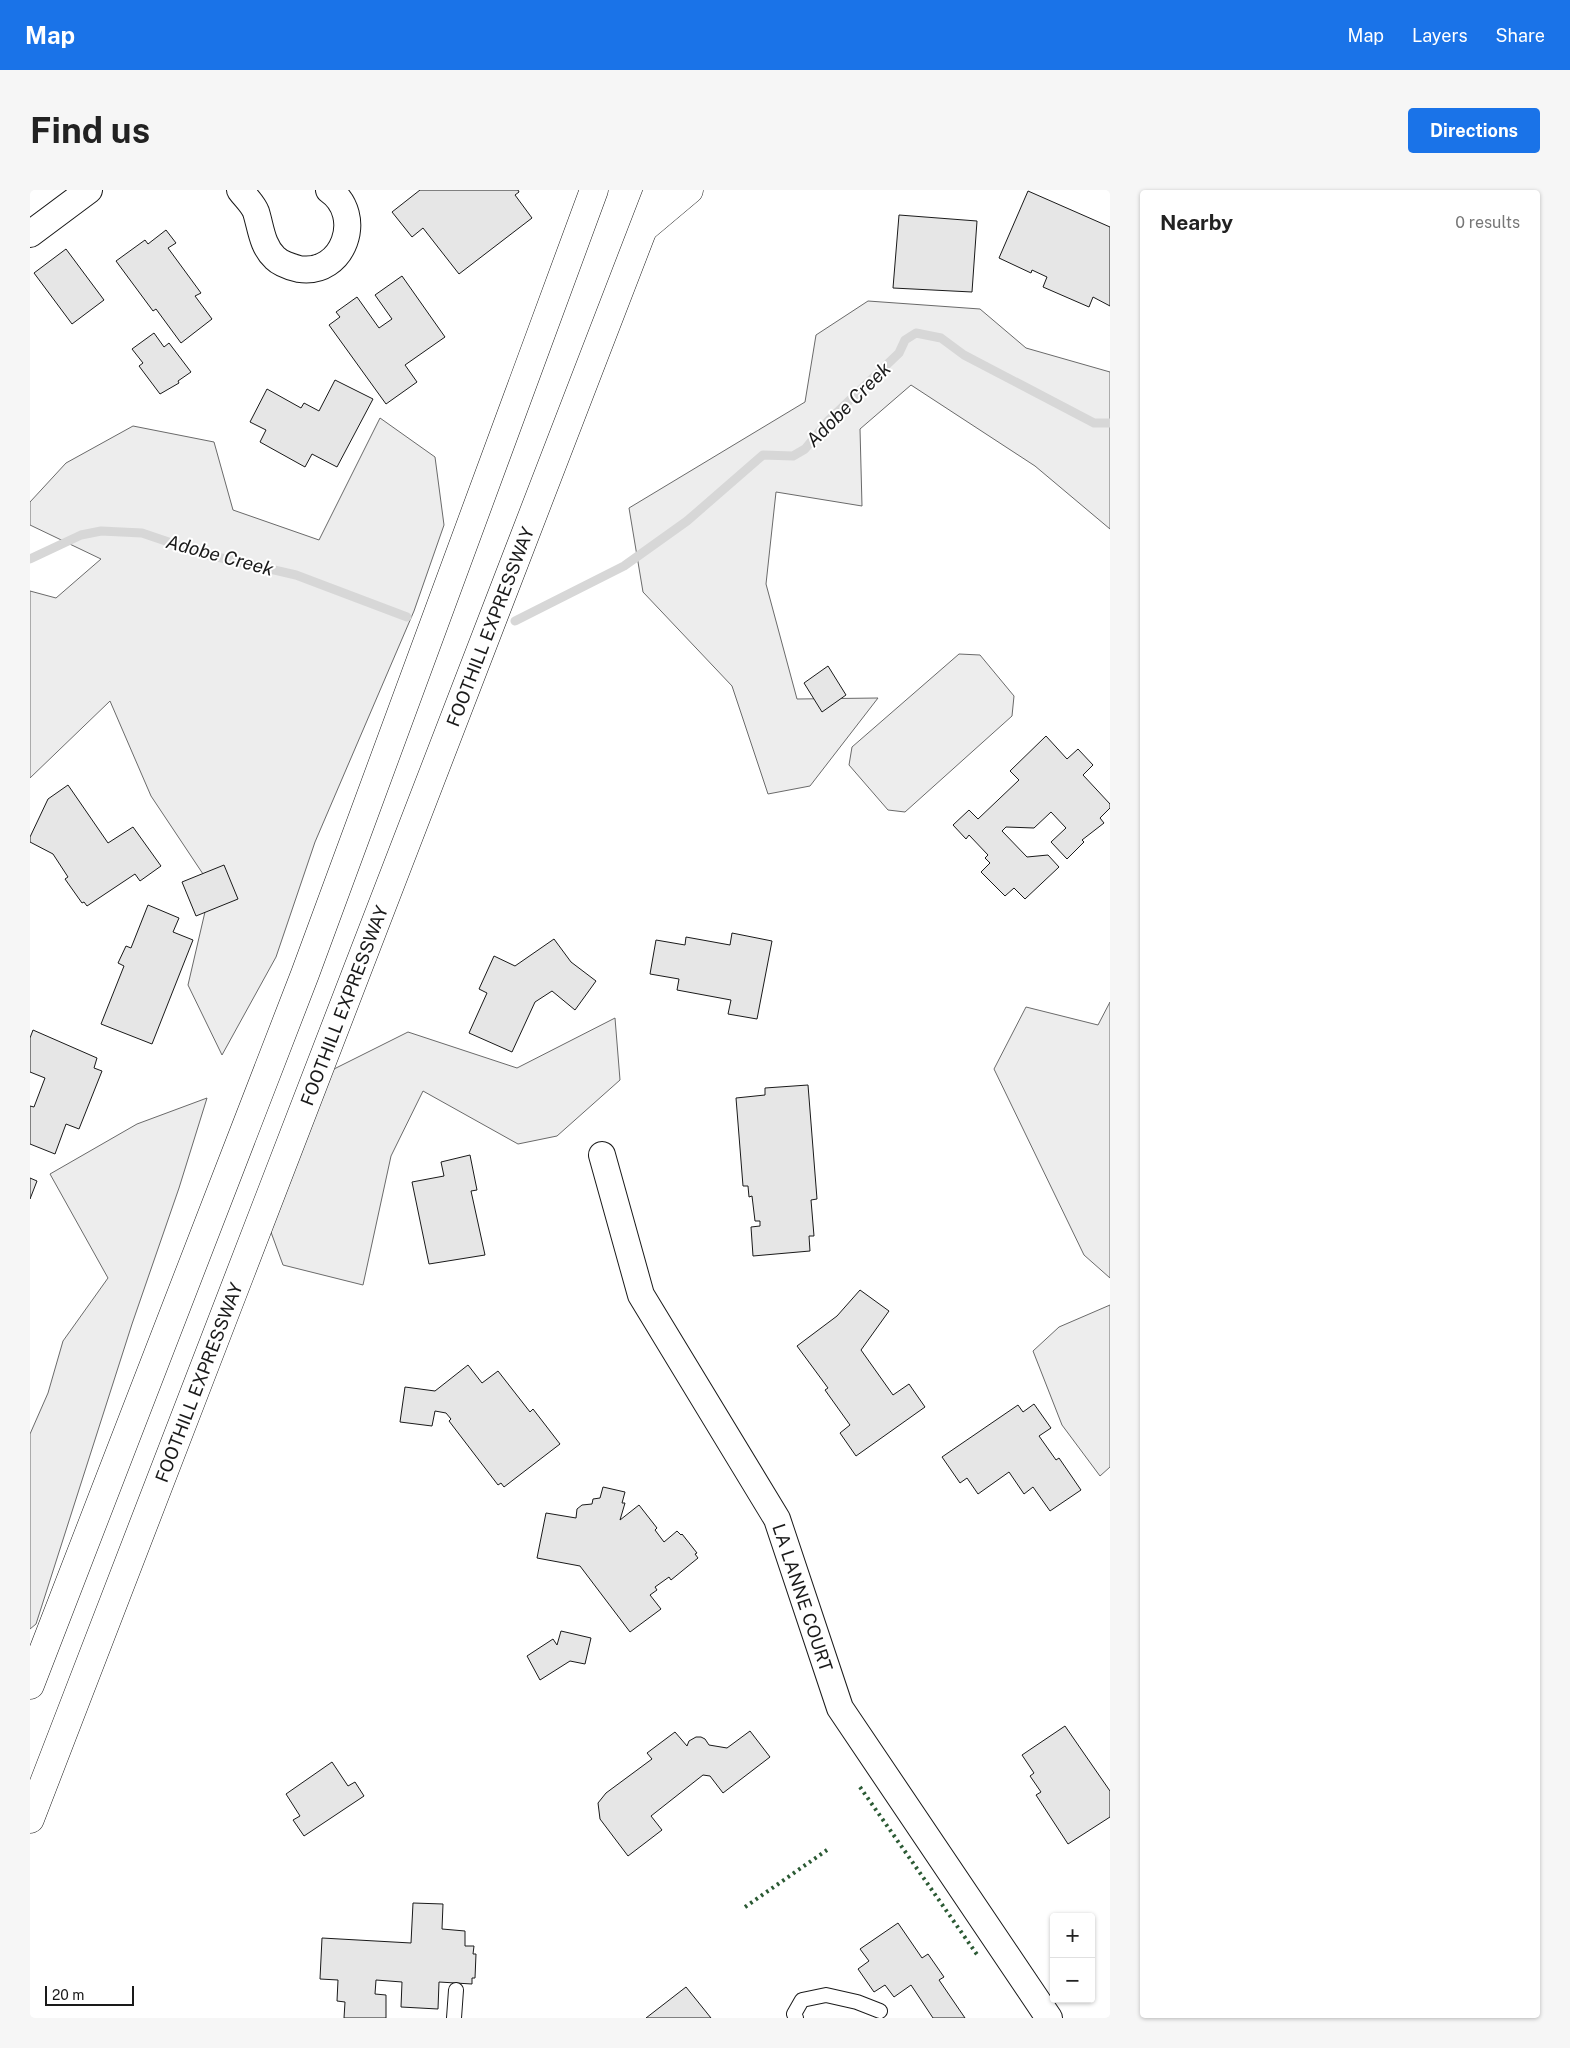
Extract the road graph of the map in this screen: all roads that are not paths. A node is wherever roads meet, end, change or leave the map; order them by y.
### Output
1 (89, 190) edge
2 (240, 190) edge
3 (329, 190) edge
4 (594, 190) edge
5 (658, 190) edge
6 (689, 190) edge
7 (644, 228) junction
8 (30, 234) edge
9 (602, 1155) dead end
10 (30, 1685) edge
11 (30, 1819) edge
12 (456, 1990) dead end
13 (880, 2011) dead end
14 (454, 2018) edge
15 (796, 2018) edge
16 (1049, 2018) edge

1 - 8 street
2 - 3 street
4 - 10 highway
5 - 7 highway, FOOTHILL EXPRESSWAY
6 - 7 highway
7 - 11 highway, FOOTHILL EXPRESSWAY
9 - 16 street, LA LANNE COURT
12 - 14 lane
13 - 15 lane

